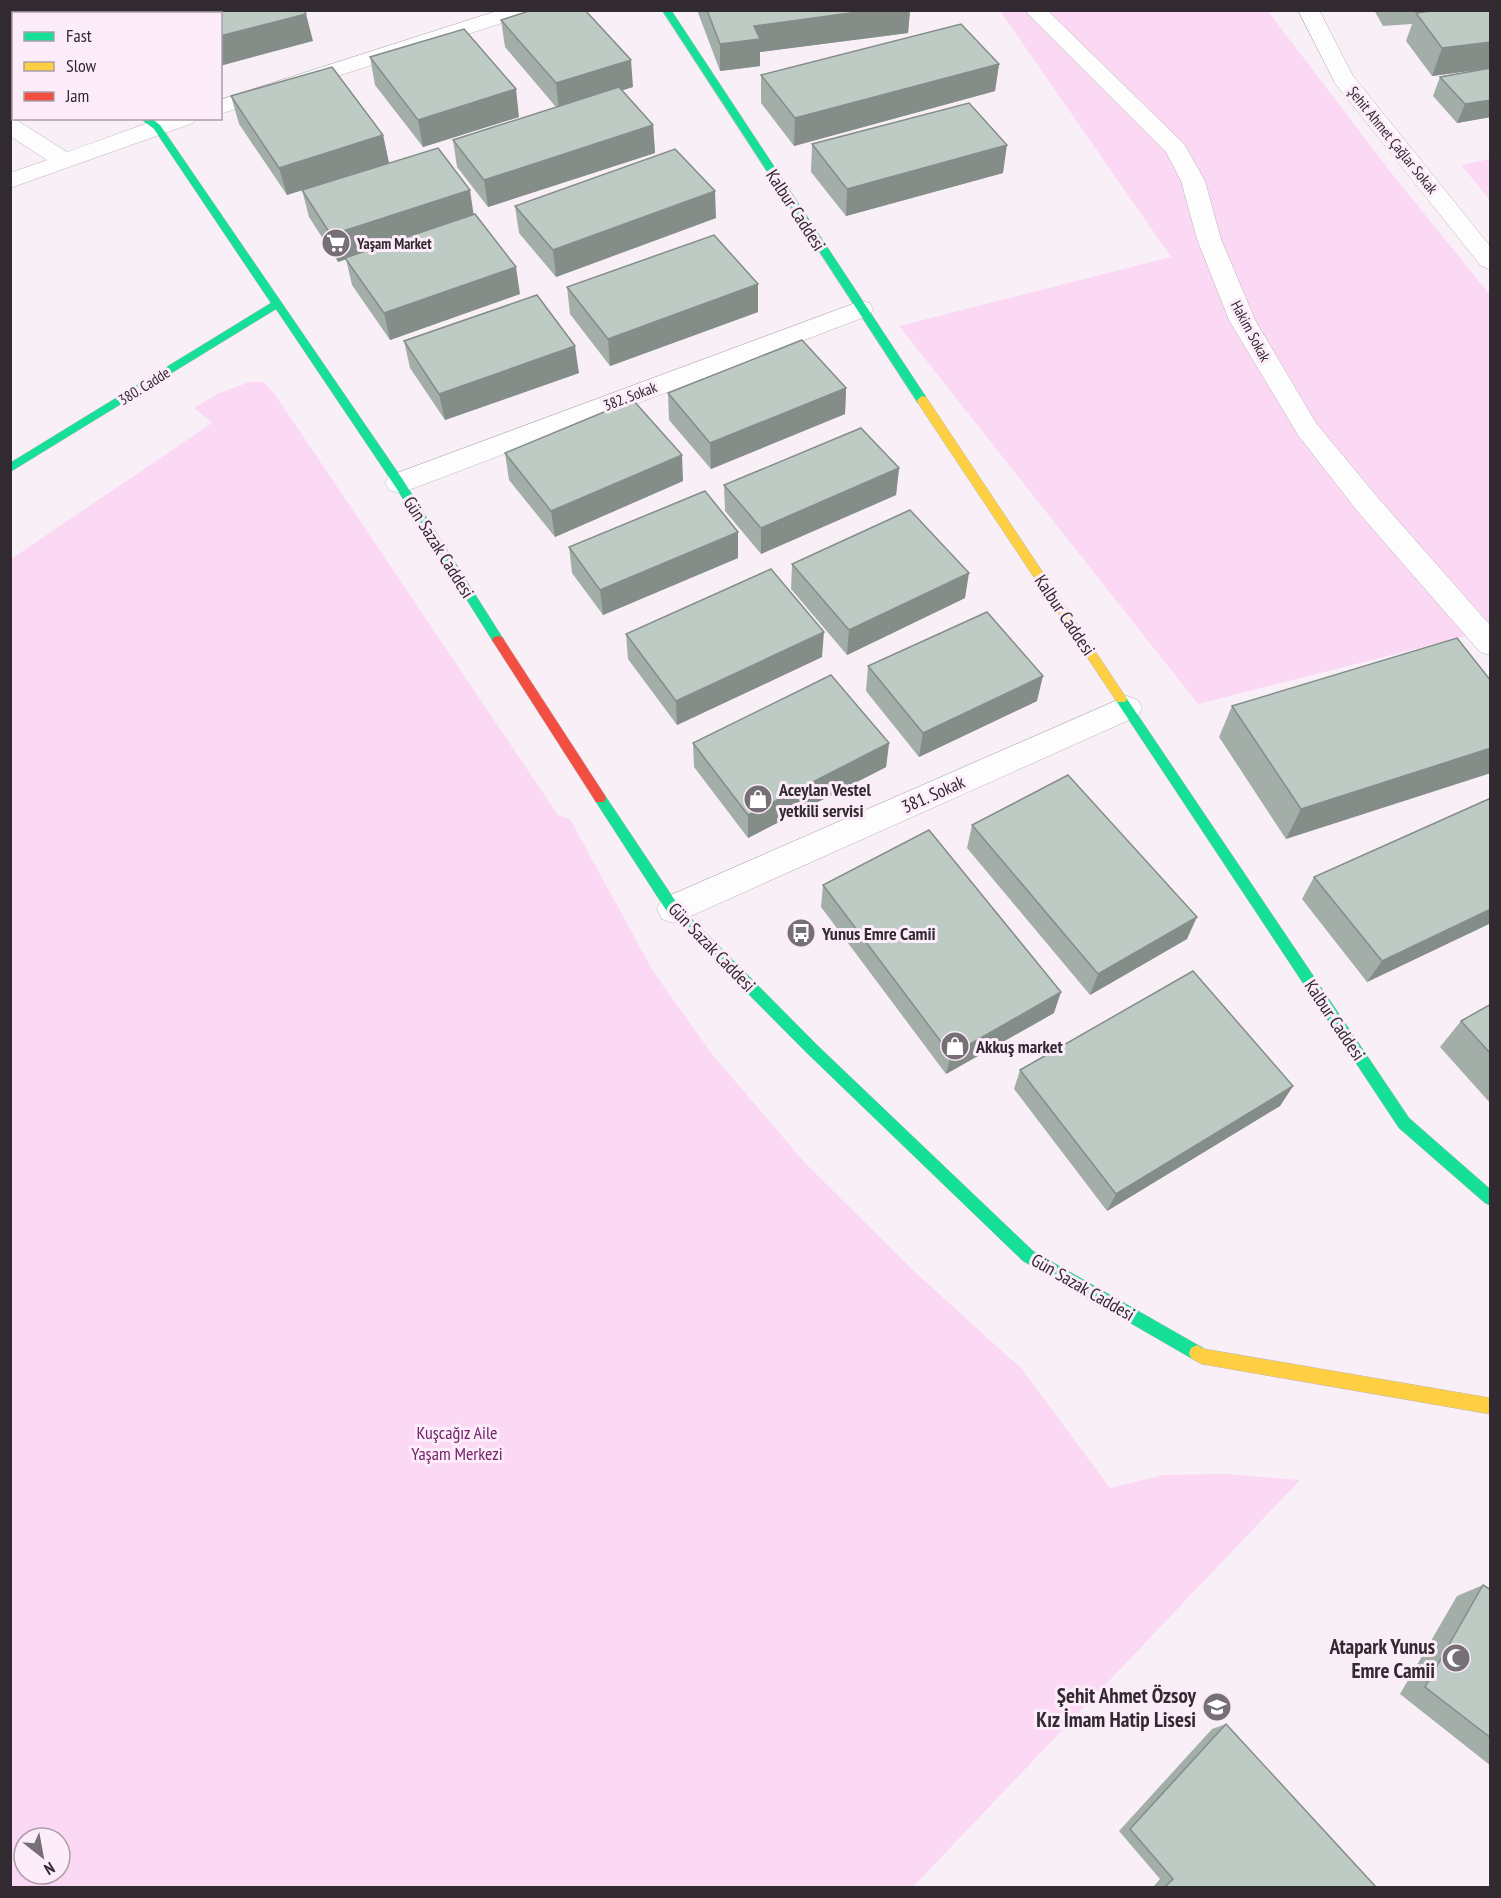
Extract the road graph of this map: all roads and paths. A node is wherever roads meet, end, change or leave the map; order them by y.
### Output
1 (523, 10) edge
2 (666, 10) edge
3 (1034, 10) edge
4 (1308, 10) edge
5 (222, 106) edge
6 (171, 120) edge
7 (151, 123) edge
8 (10, 126) edge
9 (65, 161) junction
10 (10, 182) edge
11 (1491, 261) edge
12 (278, 303) junction
13 (861, 309) junction
14 (10, 468) edge
15 (399, 483) junction
16 (1491, 644) edge
17 (1127, 708) junction
18 (673, 909) junction
19 (1491, 1198) edge
20 (1491, 1406) edge

1 - 5 street
2 - 13 street, Kalbur Caddesi
3 - 16 street, Hakim Sokak
4 - 11 street, Şehit Ahmet Çağlar Sokak
6 - 7 street
7 - 9 street
7 - 12 street, Gün Sazak Caddesi
8 - 9 street
9 - 10 street
12 - 14 street, 380. Cadde
12 - 15 street, Gün Sazak Caddesi
13 - 15 street, 382. Sokak
13 - 17 street, Kalbur Caddesi
15 - 18 street, Gün Sazak Caddesi
17 - 18 street, 381. Sokak
17 - 19 street, Kalbur Caddesi
18 - 20 street, Gün Sazak Caddesi

